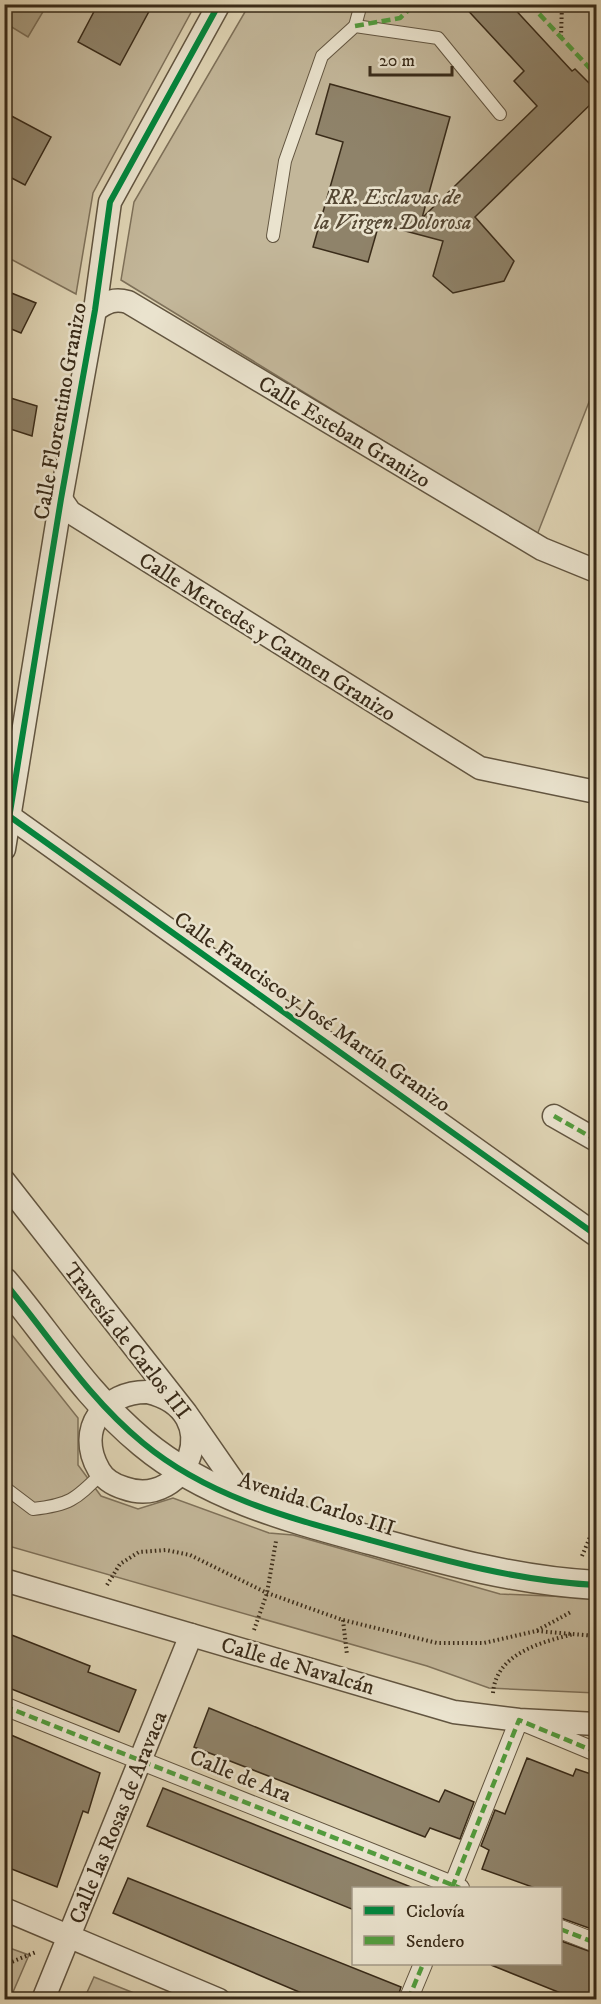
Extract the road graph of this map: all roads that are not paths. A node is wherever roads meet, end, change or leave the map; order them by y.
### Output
1 (219, 4) edge
2 (361, 4) edge
3 (355, 27) junction
4 (500, 114) dead end
5 (273, 236) dead end
6 (95, 310) junction
7 (61, 499) junction
8 (597, 572) edge
9 (597, 792) edge
10 (9, 816) junction
11 (4, 849) edge
12 (554, 1116) dead end
13 (597, 1140) edge
14 (4, 1181) edge
15 (597, 1235) edge
16 (4, 1282) edge
17 (104, 1408) junction
18 (186, 1413) junction
19 (179, 1471) junction
20 (101, 1474) junction
21 (4, 1487) edge
22 (247, 1501) junction
23 (4, 1580) edge
24 (597, 1585) edge
25 (191, 1635) junction
26 (4, 1706) edge
27 (519, 1720) junction
28 (597, 1724) edge
29 (597, 1752) edge
30 (140, 1761) junction
31 (453, 1887) edge
32 (455, 1887) edge
33 (4, 1909) edge
34 (562, 1929) edge
35 (69, 1936) junction
36 (597, 1943) edge
37 (423, 1965) edge
38 (43, 2000) edge
39 (219, 2000) edge
40 (408, 2000) edge

1 - 6 street, Calle Florentino Granizo
2 - 3 lane
3 - 4 lane
3 - 5 lane
6 - 7 street, Calle Florentino Granizo
6 - 8 street, Calle Esteban Granizo
7 - 9 street, Calle Mercedes y Carmen Granizo
7 - 10 street, Calle Florentino Granizo
10 - 11 street, Calle Florentino Granizo
10 - 15 street, Calle Francisco y José Martín Granizo
12 - 13 street
14 - 18 street, Travesía de Carlos III
16 - 17 street, Avenida Carlos III
17 - 18 street
17 - 19 street, Avenida Carlos III
17 - 20 street
18 - 19 street
18 - 22 street, Travesía de Carlos III
19 - 20 street
19 - 22 street, Avenida Carlos III
20 - 21 lane
22 - 24 street, Avenida Carlos III
23 - 25 street, Calle de Navalcán
25 - 27 street, Calle de Navalcán
25 - 30 street, Calle las Rosas de Aravaca
26 - 30 street, Calle de Ara
27 - 28 street, Calle de Navalcán
27 - 29 street
27 - 32 street
30 - 31 street, Calle de Ara
30 - 35 street, Calle las Rosas de Aravaca
33 - 35 street
34 - 36 street
35 - 38 street, Calle las Rosas de Aravaca
35 - 39 street
37 - 40 street

